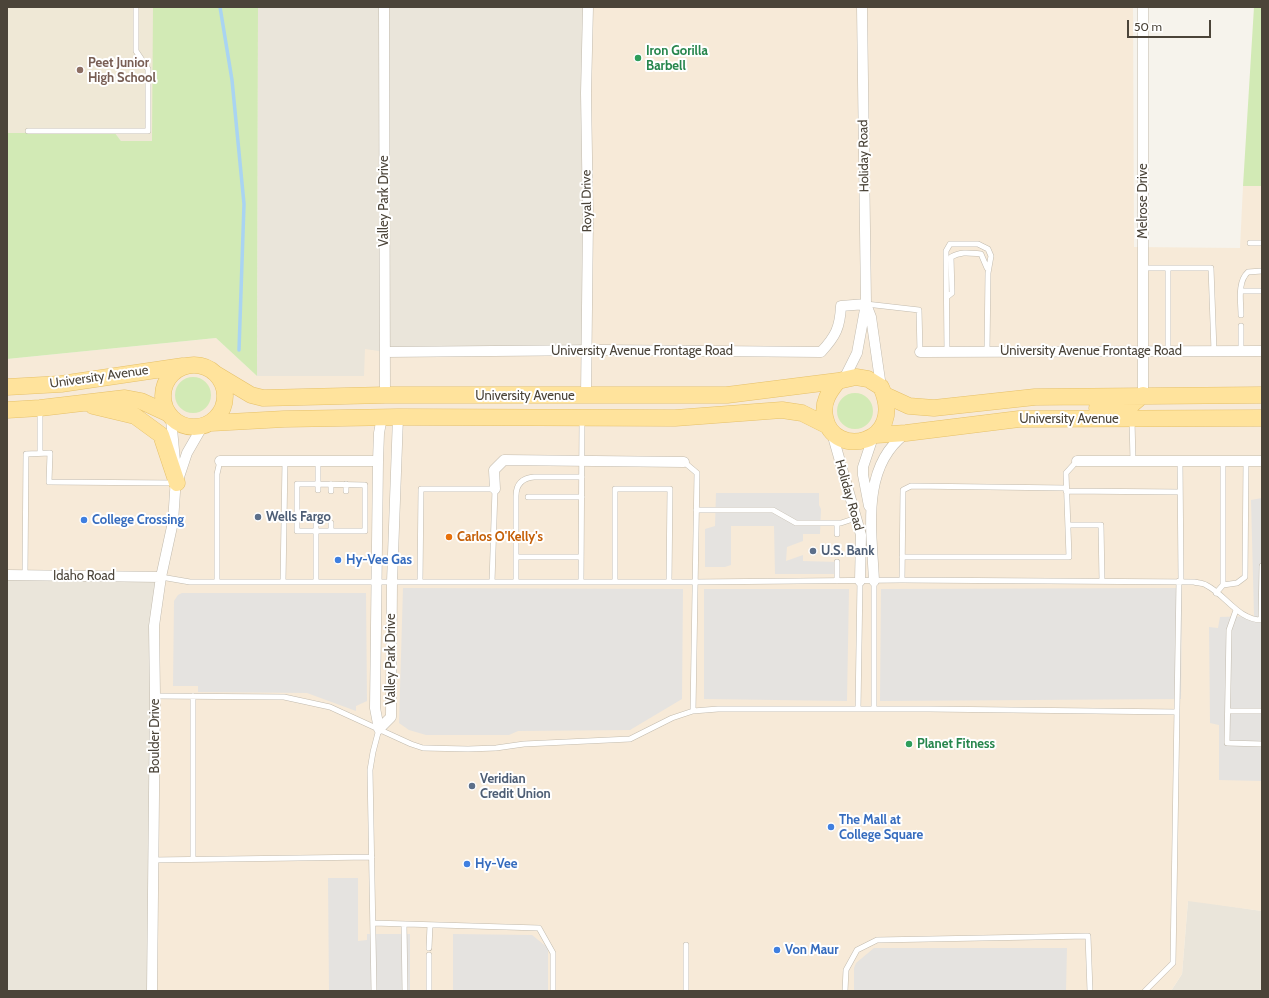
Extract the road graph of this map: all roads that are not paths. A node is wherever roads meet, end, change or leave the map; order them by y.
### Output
1 (136, 7) edge
2 (384, 7) edge
3 (588, 7) edge
4 (862, 7) edge
5 (1143, 7) edge
6 (28, 131) dead end
7 (1250, 243) dead end
8 (1262, 243) edge
9 (1143, 268) junction
10 (1168, 268) junction
11 (1262, 271) edge
12 (988, 273) junction
13 (1241, 291) junction
14 (1262, 292) edge
15 (947, 297) junction
16 (866, 304) junction
17 (1241, 315) dead end
18 (1241, 326) dead end
19 (587, 350) junction
20 (987, 351) junction
21 (1168, 351) junction
22 (1214, 351) junction
23 (1241, 351) junction
24 (1262, 351) edge
25 (385, 352) junction
26 (920, 352) joint
27 (948, 352) junction
28 (1143, 352) junction
29 (190, 365) junction
30 (216, 374) junction
31 (841, 380) junction
32 (61, 384) junction
33 (7, 387) edge
34 (883, 391) junction
35 (385, 394) junction
36 (1143, 395) junction
37 (1262, 395) edge
38 (490, 396) junction
39 (586, 396) junction
40 (7, 398) edge
41 (80, 402) junction
42 (40, 408) junction
43 (7, 410) edge
44 (169, 416) junction
45 (382, 417) junction
46 (398, 417) junction
47 (491, 417) junction
48 (582, 417) junction
49 (1262, 418) edge
50 (1048, 419) junction
51 (1132, 419) junction
52 (206, 425) junction
53 (829, 429) junction
54 (906, 433) junction
55 (875, 436) junction
56 (40, 453) junction
57 (378, 460) junction
58 (582, 460) junction
59 (285, 461) junction
60 (318, 461) junction
61 (1077, 461) joint
62 (1133, 461) junction
63 (1180, 461) junction
64 (1223, 461) junction
65 (1246, 461) junction
66 (1262, 461) edge
67 (220, 462) joint
68 (684, 462) joint
69 (582, 477) junction
70 (176, 482) junction
71 (331, 484) junction
72 (346, 484) junction
73 (318, 487) junction
74 (495, 489) junction
75 (1066, 490) junction
76 (331, 491) dead end
77 (346, 491) dead end
78 (1180, 492) junction
79 (582, 496) junction
80 (528, 497) dead end
81 (696, 510) junction
82 (871, 516) junction
83 (856, 518) junction
84 (316, 523) dead end
85 (331, 523) dead end
86 (837, 523) junction
87 (346, 524) dead end
88 (1068, 525) junction
89 (316, 531) junction
90 (331, 531) junction
91 (345, 531) junction
92 (837, 534) dead end
93 (516, 557) junction
94 (582, 557) junction
95 (902, 557) junction
96 (837, 562) dead end
97 (1262, 566) edge
98 (7, 575) edge
99 (25, 575) junction
100 (161, 576) junction
101 (902, 580) junction
102 (615, 581) junction
103 (837, 581) junction
104 (860, 581) junction
105 (874, 581) junction
106 (1102, 581) junction
107 (1180, 581) junction
108 (218, 582) junction
109 (283, 582) junction
110 (316, 582) junction
111 (376, 582) junction
112 (392, 582) junction
113 (420, 582) junction
114 (492, 582) junction
115 (516, 582) junction
116 (581, 582) junction
117 (669, 582) junction
118 (695, 582) junction
119 (1223, 584) junction
120 (1216, 593) junction
121 (1262, 594) edge
122 (1236, 610) junction
123 (1262, 620) edge
124 (155, 696) junction
125 (193, 696) junction
126 (858, 709) junction
127 (874, 709) junction
128 (692, 711) junction
129 (1228, 711) junction
130 (1262, 711) edge
131 (1177, 712) junction
132 (379, 728) junction
133 (1262, 744) edge
134 (372, 857) junction
135 (193, 859) junction
136 (154, 860) junction
137 (373, 923) junction
138 (404, 924) junction
139 (430, 924) junction
140 (686, 945) dead end
141 (429, 948) dead end
142 (429, 955) dead end
143 (152, 991) edge
144 (374, 991) edge
145 (405, 991) edge
146 (429, 991) edge
147 (553, 991) edge
148 (686, 991) edge
149 (845, 991) edge
150 (1090, 991) edge
151 (1145, 991) edge

1 - 6 lane
2 - 25 street, Valley Park Drive
3 - 19 street, Royal Drive
4 - 16 street, Holiday Road
5 - 9 street, Melrose Drive
7 - 8 lane
9 - 10 lane
9 - 28 street, Melrose Drive
10 - 21 lane
10 - 22 lane
11 - 13 lane
12 - 15 lane
12 - 15 lane
12 - 20 lane
13 - 14 lane
13 - 17 lane
15 - 27 lane
16 - 19 street, University Avenue Frontage Road
16 - 26 lane
16 - 31 street, Holiday Road
16 - 34 street, Holiday Road
18 - 23 lane
19 - 25 street, University Avenue Frontage Road
19 - 39 street, Royal Drive
20 - 27 street, University Avenue Frontage Road
20 - 28 street, University Avenue Frontage Road
21 - 22 street, University Avenue Frontage Road
21 - 28 street, University Avenue Frontage Road
22 - 23 street, University Avenue Frontage Road
23 - 24 street, University Avenue Frontage Road
25 - 35 street, Valley Park Drive
26 - 27 street, University Avenue Frontage Road
28 - 36 street, Melrose Drive
29 - 30 main road
29 - 32 main road, University Avenue
29 - 44 main road
30 - 35 main road, University Avenue
30 - 52 main road
31 - 34 main road
31 - 39 main road, University Avenue
31 - 53 main road
32 - 33 main road, University Avenue
32 - 40 main road
34 - 36 main road, University Avenue
34 - 55 main road
35 - 38 main road, University Avenue
36 - 37 main road, University Avenue
36 - 50 main road
38 - 39 main road, University Avenue
38 - 45 main road
39 - 47 main road
41 - 42 main road, University Avenue
41 - 44 main road, University Avenue
41 - 70 main road
42 - 43 main road, University Avenue
42 - 56 lane
44 - 52 main road
44 - 70 street, Boulder Drive
45 - 46 main road, University Avenue
45 - 52 main road, University Avenue
45 - 57 street, Valley Park Drive
46 - 47 main road, University Avenue
46 - 112 street, Valley Park Drive
47 - 48 main road, University Avenue
48 - 53 main road, University Avenue
48 - 58 lane
49 - 51 main road, University Avenue
50 - 51 main road, University Avenue
50 - 54 main road, University Avenue
51 - 62 lane
52 - 70 street, Boulder Drive
53 - 55 main road
53 - 83 street, Holiday Road
54 - 55 main road, University Avenue
54 - 82 street, Holiday Road
55 - 82 street, Holiday Road
56 - 70 lane
56 - 99 lane
57 - 60 street
57 - 111 street, Valley Park Drive
58 - 68 street
58 - 69 lane
58 - 74 street
59 - 60 street
59 - 67 street
59 - 109 lane
60 - 73 lane
61 - 62 street
61 - 75 lane
62 - 63 street
63 - 64 street
63 - 78 lane
64 - 65 street
64 - 119 lane
65 - 66 street
65 - 119 lane
67 - 108 lane
68 - 81 lane
69 - 79 lane
69 - 93 lane
70 - 100 street, Boulder Drive
71 - 72 lane
71 - 73 lane
71 - 76 lane
72 - 77 lane
72 - 91 lane
73 - 89 lane
74 - 113 lane
74 - 114 lane
75 - 78 lane
75 - 88 lane
75 - 95 lane
78 - 107 lane
79 - 80 lane
79 - 94 lane
81 - 86 lane
81 - 118 lane
82 - 105 street, Holiday Road
83 - 86 lane
83 - 104 street, Holiday Road
84 - 89 lane
85 - 90 lane
86 - 92 lane
87 - 91 lane
88 - 95 lane
88 - 106 lane
89 - 90 lane
89 - 110 lane
90 - 91 lane
93 - 94 lane
93 - 115 lane
94 - 116 lane
95 - 101 lane
96 - 103 lane
97 - 121 lane
98 - 99 street, Idaho Road
99 - 100 street, Idaho Road
100 - 108 lane
100 - 124 street, Boulder Drive
101 - 105 lane
101 - 106 lane
102 - 116 lane
102 - 117 lane
102 - 117 lane
103 - 104 lane
103 - 118 lane
104 - 105 lane
104 - 126 lane
105 - 127 lane
106 - 107 lane
107 - 120 lane
107 - 131 lane
108 - 109 lane
109 - 110 lane
110 - 111 lane
111 - 112 lane
111 - 132 street, Valley Park Drive
112 - 113 lane
112 - 132 street, Valley Park Drive
113 - 114 lane
114 - 115 lane
115 - 116 lane
117 - 118 lane
118 - 128 lane
119 - 120 lane
120 - 122 lane
121 - 123 lane
122 - 123 lane
122 - 129 lane
124 - 125 lane
124 - 136 street, Boulder Drive
125 - 132 lane
125 - 135 lane
126 - 127 lane
126 - 128 lane
127 - 131 lane
128 - 132 lane
129 - 130 lane
129 - 133 lane
131 - 151 lane
132 - 134 lane
134 - 135 lane
134 - 137 lane
135 - 136 lane
136 - 143 street, Boulder Drive
137 - 138 lane
137 - 144 lane
138 - 139 lane
138 - 145 lane
139 - 141 lane
139 - 147 lane
140 - 148 lane
142 - 146 lane
149 - 150 lane

